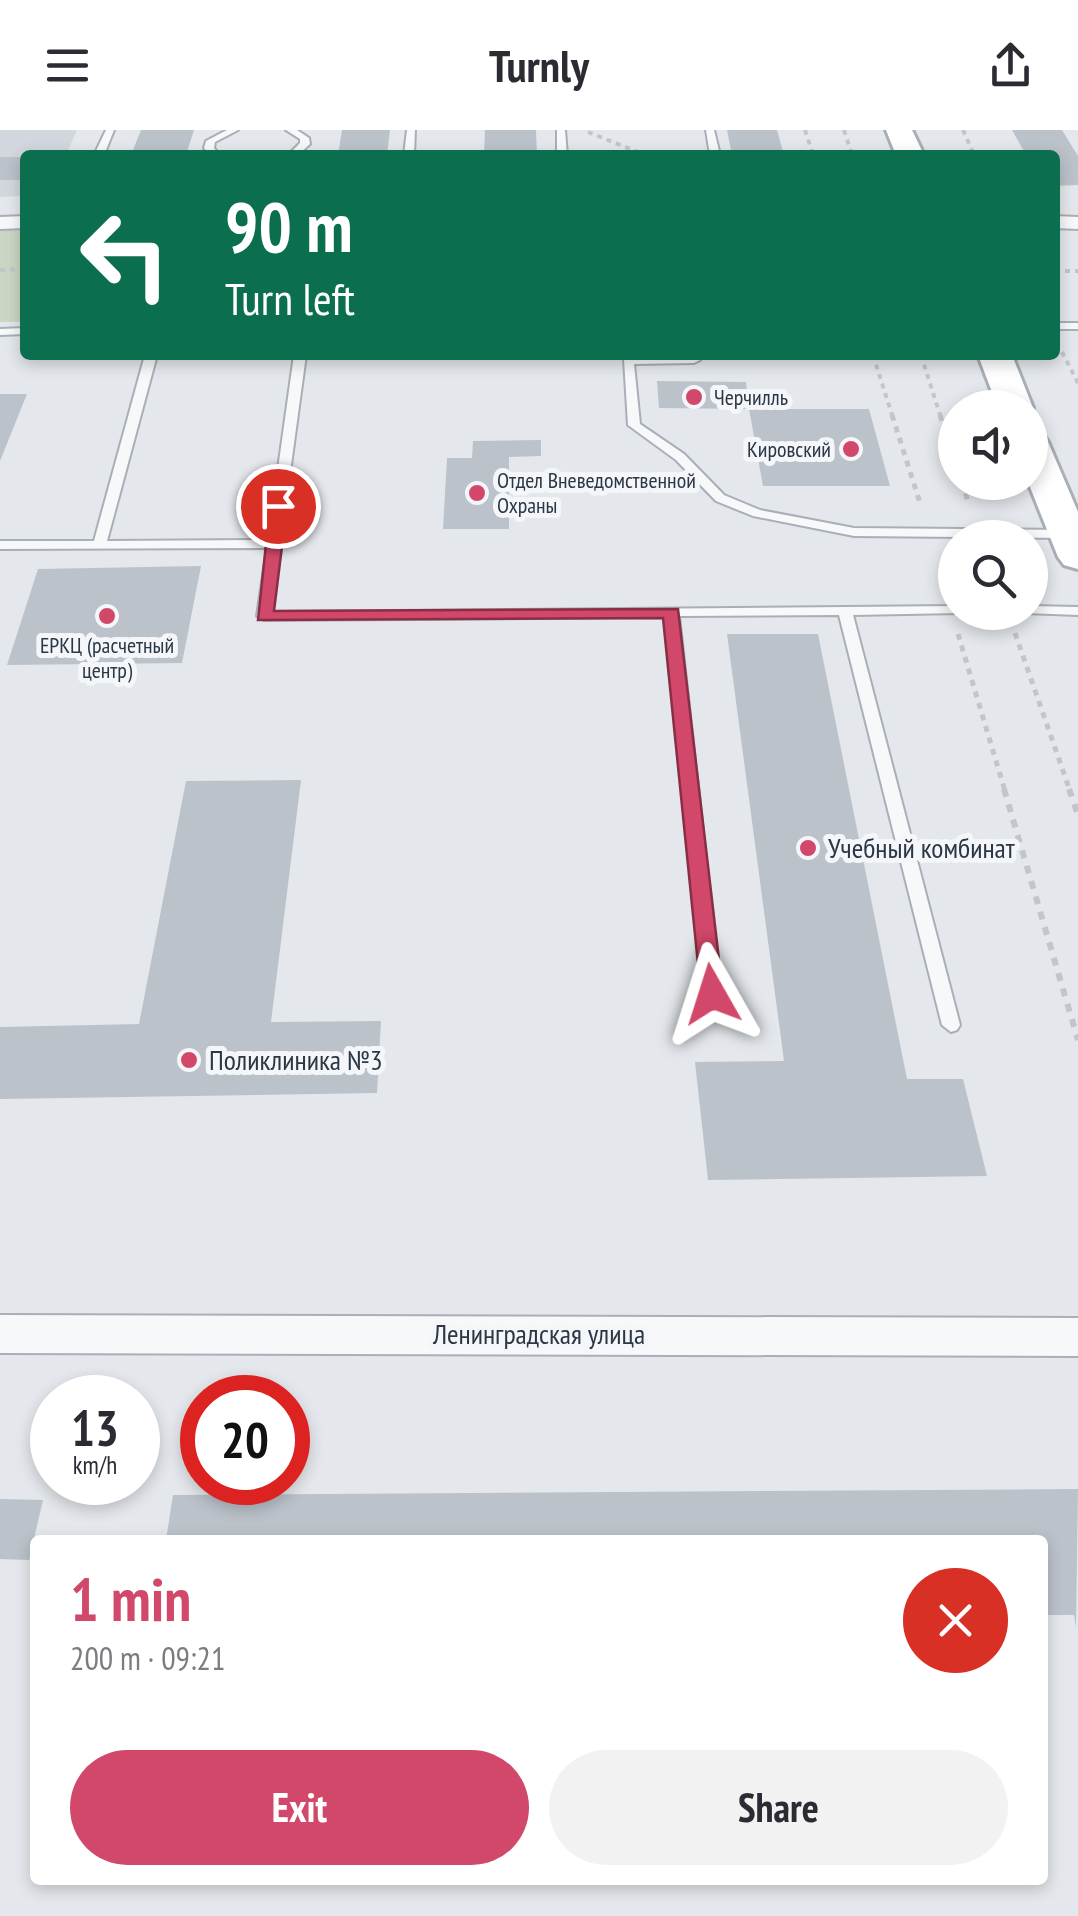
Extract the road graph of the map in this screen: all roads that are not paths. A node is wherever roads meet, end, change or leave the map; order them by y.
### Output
1 (234, 130) edge
2 (290, 130) edge
3 (211, 150) edge
4 (299, 150) edge
5 (150, 360) edge
6 (299, 360) edge
7 (694, 360) dead end
8 (997, 360) edge
9 (1009, 390) edge
10 (1048, 485) edge
11 (0, 544) edge
12 (100, 544) junction
13 (273, 544) junction
14 (1073, 545) edge
15 (845, 610) junction
16 (938, 610) edge
17 (1048, 610) edge
18 (1078, 610) edge
19 (672, 612) junction
20 (712, 994) dead end
21 (951, 1024) dead end
22 (0, 1334) edge
23 (1078, 1336) edge

1 - 3 lane
2 - 4 lane
5 - 12 lane
6 - 13 lane
7 - 14 lane
8 - 9 street
10 - 14 street
11 - 12 lane
12 - 13 lane
13 - 19 lane
15 - 16 lane
15 - 19 lane
15 - 21 lane
17 - 18 lane
19 - 20 lane
22 - 23 street, Ленинградская улица

